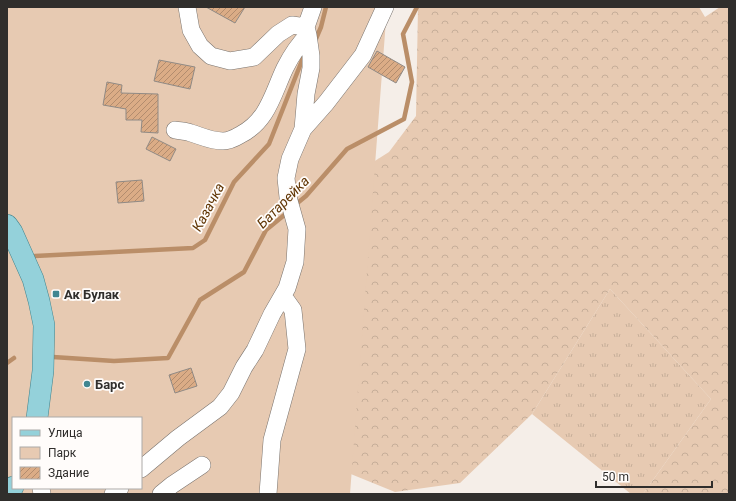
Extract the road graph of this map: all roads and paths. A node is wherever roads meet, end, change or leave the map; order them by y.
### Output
1 (187, 7) edge
2 (313, 7) edge
3 (385, 7) edge
4 (307, 31) junction
5 (304, 129) junction
6 (176, 130) dead end
7 (9, 229) edge
8 (283, 296) junction
9 (37, 417) edge
10 (202, 465) dead end
11 (142, 468) edge
12 (161, 494) edge
13 (268, 494) edge

1 - 4 street
2 - 4 street
3 - 5 street
4 - 5 street
4 - 6 street
5 - 8 street
7 - 9 main road
8 - 11 street
8 - 13 street
10 - 12 street

